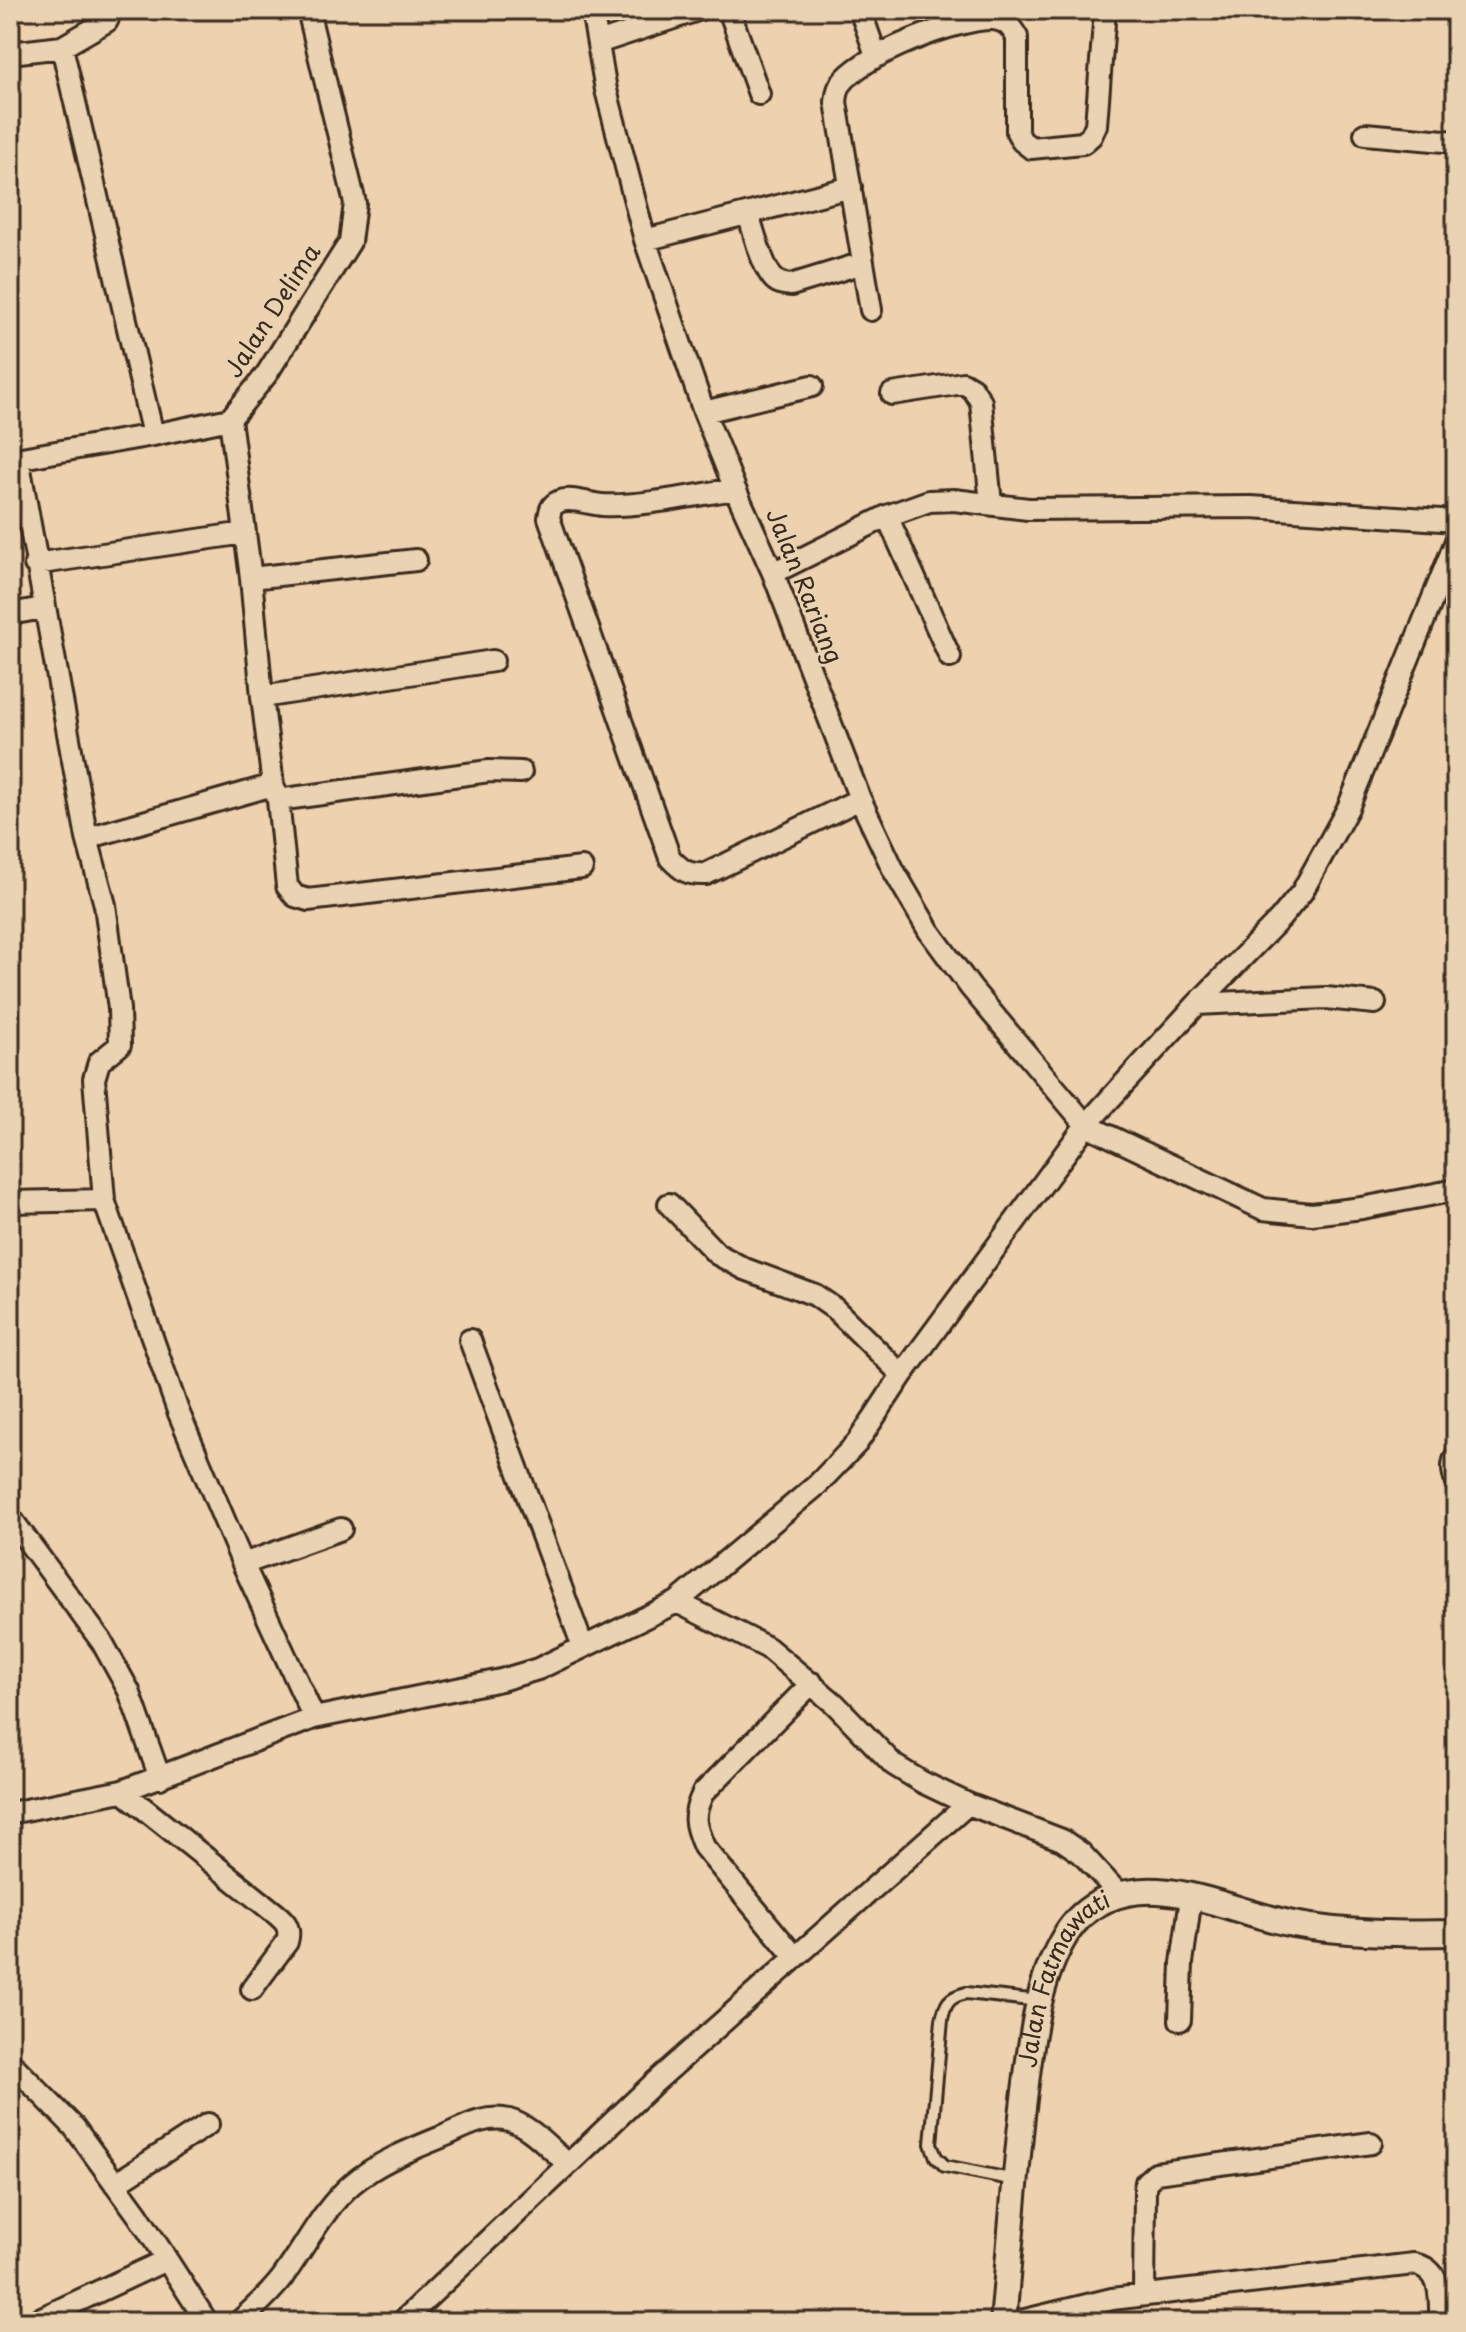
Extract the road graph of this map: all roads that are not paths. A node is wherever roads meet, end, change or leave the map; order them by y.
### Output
1 (111, 10) edge
2 (308, 10) edge
3 (592, 10) edge
4 (698, 10) edge
5 (729, 10) edge
6 (860, 10) edge
7 (1105, 10) edge
8 (598, 43) junction
9 (62, 47) junction
10 (10, 48) edge
11 (876, 55) junction
12 (759, 94) dead end
13 (1365, 134) dead end
14 (1456, 142) edge
15 (851, 187) junction
16 (748, 214) junction
17 (645, 240) junction
18 (863, 263) junction
19 (871, 310) dead end
20 (812, 386) dead end
21 (892, 394) dead end
22 (704, 412) junction
23 (230, 419) junction
24 (153, 435) junction
25 (14, 459) edge
26 (735, 489) junction
27 (991, 504) junction
28 (887, 516) junction
29 (1456, 521) edge
30 (245, 533) junction
31 (1456, 541) edge
32 (416, 560) dead end
33 (35, 564) junction
34 (773, 573) junction
35 (251, 578) junction
36 (43, 608) junction
37 (10, 614) edge
38 (950, 657) dead end
39 (493, 661) dead end
40 (262, 697) junction
41 (521, 772) dead end
42 (276, 793) junction
43 (860, 799) junction
44 (87, 838) junction
45 (582, 868) dead end
46 (1375, 1003) dead end
47 (1197, 1004) junction
48 (1086, 1125) junction
49 (1456, 1190) edge
50 (104, 1200) junction
51 (10, 1202) edge
52 (669, 1204) dead end
53 (470, 1340) dead end
54 (902, 1375) junction
55 (1456, 1456) edge
56 (1456, 1483) edge
57 (10, 1517) edge
58 (341, 1529) dead end
59 (243, 1564) junction
60 (677, 1602) junction
61 (583, 1647) junction
62 (812, 1683) junction
63 (314, 1718) junction
64 (160, 1778) junction
65 (122, 1791) junction
66 (968, 1804) junction
67 (10, 1813) edge
68 (1118, 1893) junction
69 (1191, 1897) junction
70 (1456, 1933) edge
71 (795, 1957) junction
72 (252, 1989) dead end
73 (1040, 2001) junction
74 (1180, 2020) dead end
75 (10, 2062) edge
76 (208, 2124) dead end
77 (1371, 2143) dead end
78 (568, 2164) junction
79 (1015, 2180) junction
80 (115, 2184) junction
81 (166, 2260) junction
82 (1144, 2295) junction
83 (33, 2322) edge
84 (207, 2322) edge
85 (239, 2322) edge
86 (402, 2322) edge
87 (1003, 2322) edge
88 (1017, 2322) edge
89 (1440, 2322) edge

1 - 9 street
2 - 23 street, Jalan Delima
3 - 8 street, Jalan Rariang
4 - 8 street
5 - 12 street
6 - 11 street
7 - 11 street
8 - 17 street, Jalan Rariang
9 - 10 street
9 - 24 street
11 - 15 street
13 - 14 street
15 - 16 street
15 - 18 street
16 - 17 street
16 - 18 street
17 - 22 street, Jalan Rariang
18 - 19 street
20 - 22 street
21 - 27 street
22 - 26 street, Jalan Rariang
23 - 24 street
23 - 30 street
24 - 25 street
25 - 33 street
26 - 34 street, Jalan Rariang
26 - 43 street
27 - 28 street
27 - 29 street
28 - 34 street
28 - 38 street
30 - 33 street
30 - 35 street
31 - 47 street
32 - 35 street
33 - 36 street
34 - 43 street, Jalan Rariang
35 - 40 street
36 - 37 street
36 - 44 street
39 - 40 street
40 - 42 street
41 - 42 street
42 - 44 street
42 - 45 street
43 - 48 street, Jalan Rariang
44 - 50 street
46 - 47 street
47 - 48 street
48 - 49 street
48 - 54 street
50 - 51 street
50 - 59 street
52 - 54 street
53 - 61 street
54 - 60 street
55 - 56 street
57 - 64 street
58 - 59 street
59 - 63 street
60 - 61 street
60 - 62 street
61 - 63 street
62 - 66 street
62 - 71 street
63 - 64 street
64 - 65 street
65 - 67 street
65 - 72 street
66 - 68 street
66 - 71 street
68 - 69 street, Jalan Fatmawati
68 - 73 street, Jalan Fatmawati
69 - 70 street, Jalan Fatmawati
69 - 74 street
71 - 78 street
73 - 79 street, Jalan Fatmawati
73 - 79 lane
75 - 80 street
76 - 80 street
77 - 82 street
78 - 85 street
78 - 86 street
79 - 87 street, Jalan Fatmawati
80 - 81 street
81 - 83 street
81 - 84 street
82 - 88 street
82 - 89 street

